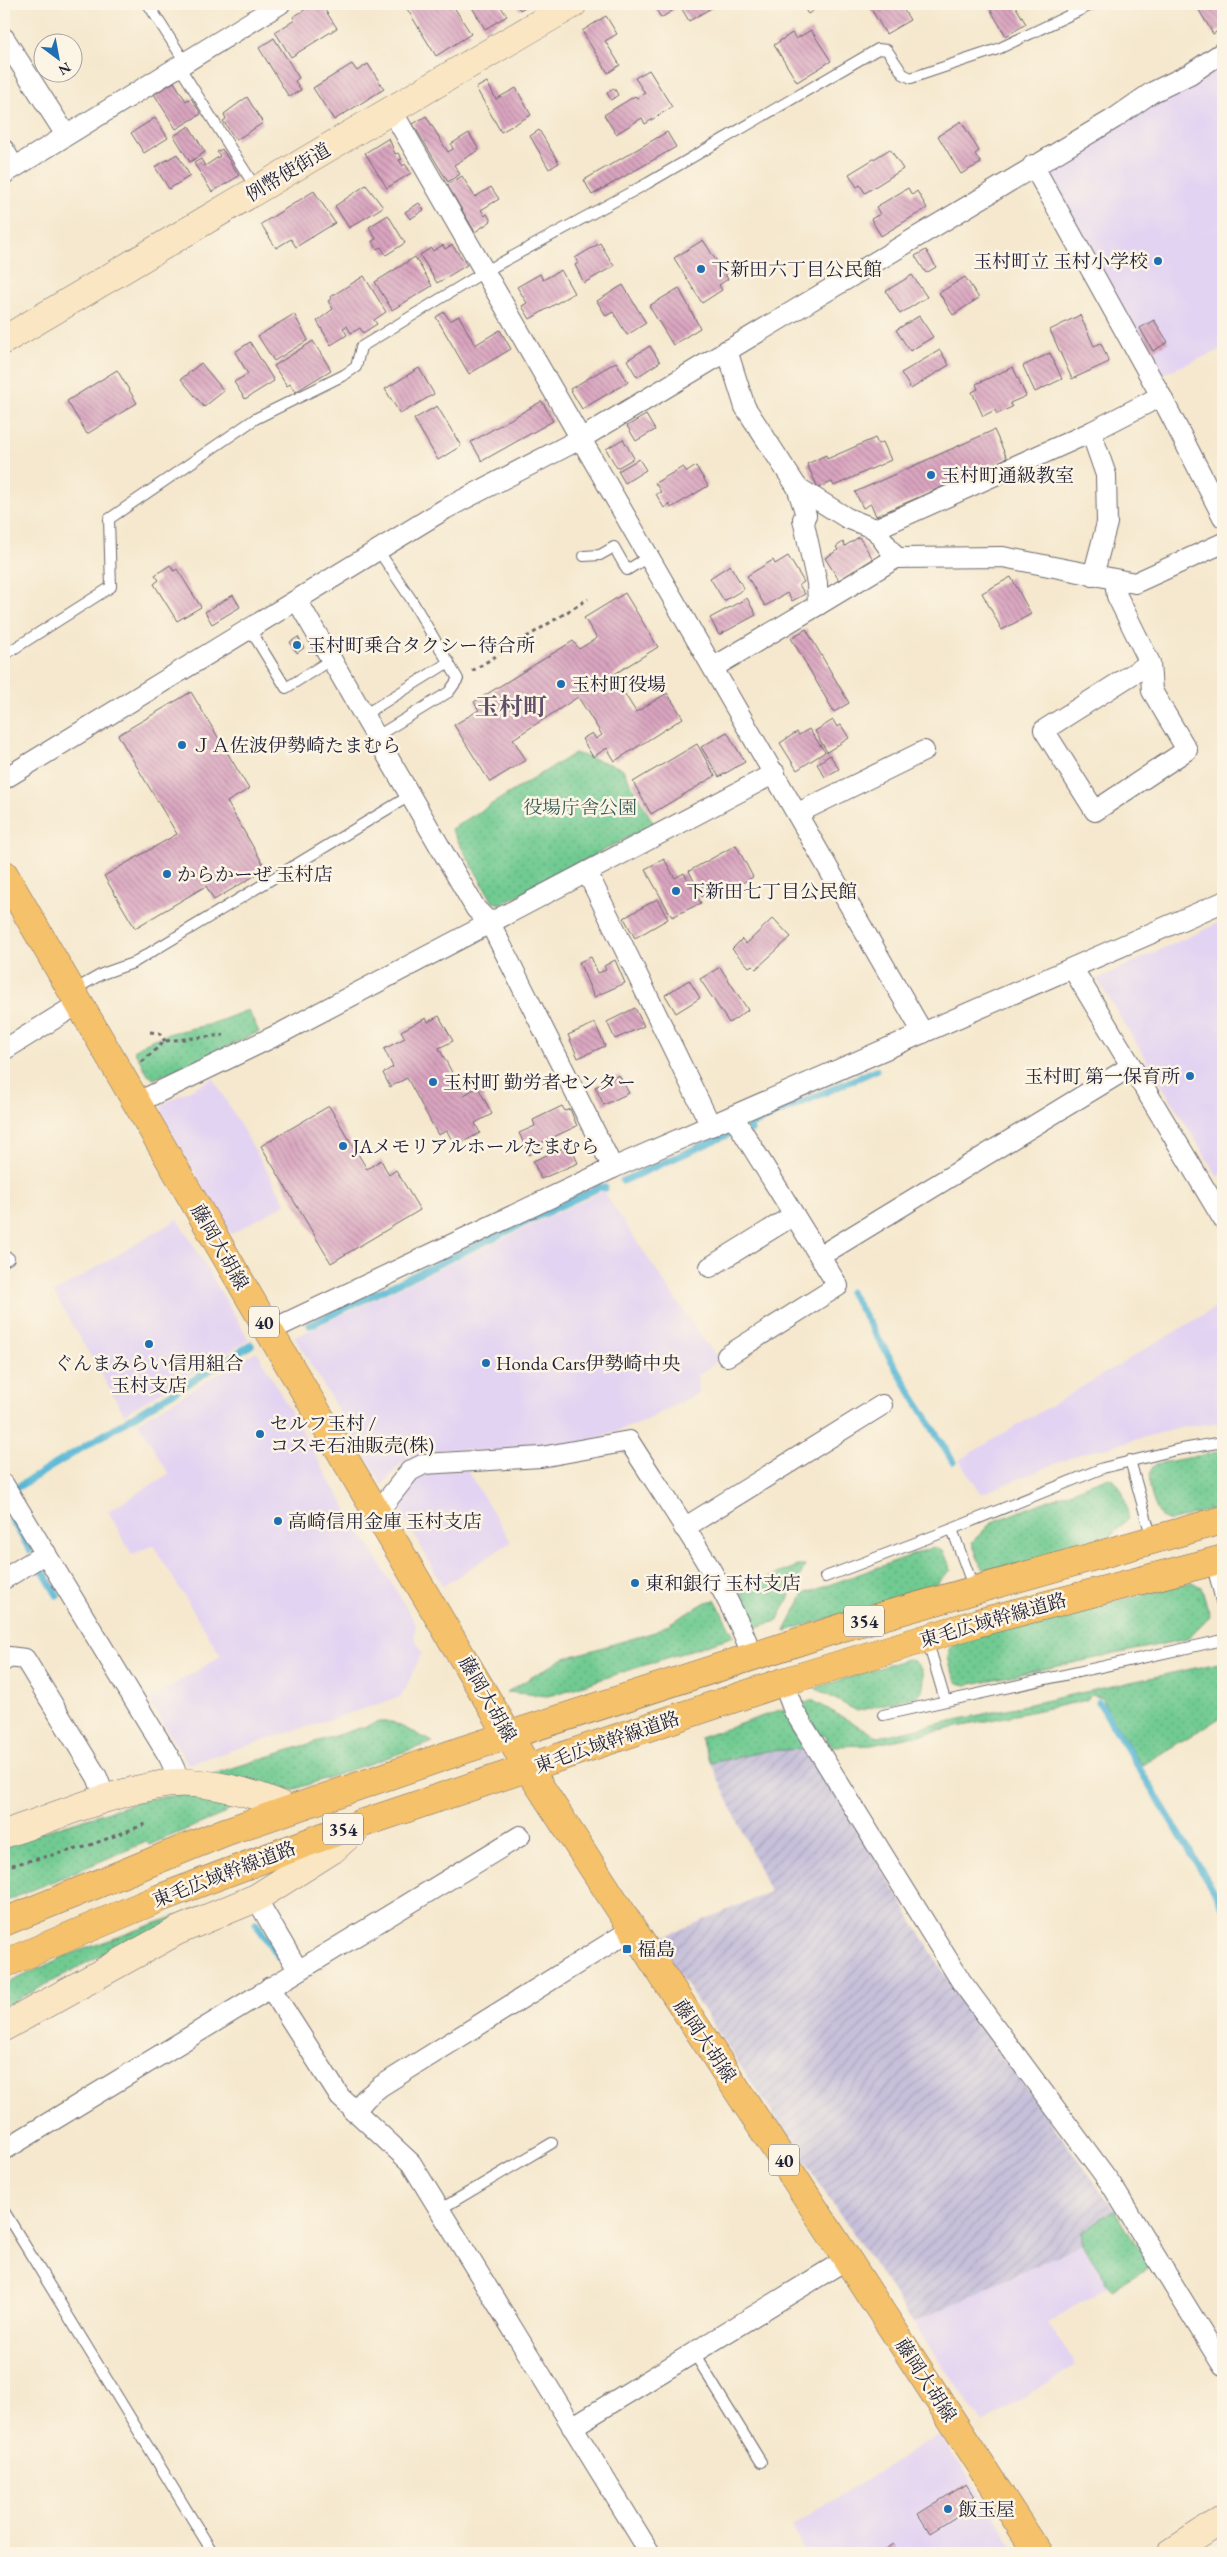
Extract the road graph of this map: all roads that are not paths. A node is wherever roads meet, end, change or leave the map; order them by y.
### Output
1 (148, 4) edge
2 (280, 4) edge
3 (573, 4) edge
4 (1093, 4) edge
5 (4, 38) edge
6 (1223, 52) edge
7 (182, 64) junction
8 (391, 109) junction
9 (66, 135) junction
10 (4, 150) edge
11 (1033, 165) junction
12 (9, 171) edge
13 (258, 190) junction
14 (484, 272) junction
15 (4, 340) edge
16 (727, 350) junction
17 (1161, 396) junction
18 (1091, 432) junction
19 (582, 438) junction
20 (797, 487) junction
21 (1223, 517) edge
22 (874, 529) junction
23 (1223, 543) edge
24 (378, 550) junction
25 (584, 556) dead end
26 (650, 556) junction
27 (896, 558) junction
28 (1093, 576) junction
29 (1115, 580) junction
30 (297, 600) junction
31 (818, 605) junction
32 (250, 629) junction
33 (4, 655) edge
34 (332, 659) junction
35 (449, 662) junction
36 (1150, 663) junction
37 (714, 667) junction
38 (364, 714) junction
39 (377, 736) junction
40 (924, 751) dead end
41 (775, 773) junction
42 (4, 779) edge
43 (411, 795) junction
44 (798, 813) junction
45 (587, 872) junction
46 (4, 874) edge
47 (1223, 902) edge
48 (490, 923) junction
49 (1072, 969) junction
50 (75, 998) junction
51 (924, 1033) junction
52 (4, 1050) edge
53 (1130, 1067) junction
54 (136, 1103) junction
55 (733, 1116) junction
56 (711, 1126) junction
57 (614, 1168) junction
58 (794, 1215) junction
59 (1223, 1219) edge
60 (820, 1256) junction
61 (710, 1267) dead end
62 (270, 1331) junction
63 (728, 1356) dead end
64 (882, 1405) dead end
65 (1223, 1442) edge
66 (1130, 1460) junction
67 (4, 1485) edge
68 (9, 1506) edge
69 (377, 1513) junction
70 (1223, 1520) edge
71 (684, 1528) junction
72 (952, 1529) junction
73 (1153, 1540) junction
74 (46, 1553) junction
75 (1217, 1560) edge
76 (825, 1577) dead end
77 (4, 1579) edge
78 (975, 1592) junction
79 (1223, 1609) edge
80 (926, 1639) junction
81 (1223, 1640) edge
82 (752, 1656) junction
83 (4, 1661) edge
84 (783, 1682) junction
85 (946, 1700) junction
86 (883, 1715) dead end
87 (508, 1735) junction
88 (528, 1768) junction
89 (175, 1784) junction
90 (106, 1800) junction
91 (288, 1809) junction
92 (362, 1823) junction
93 (4, 1834) edge
94 (520, 1836) dead end
95 (256, 1898) junction
96 (4, 1922) edge
97 (631, 1930) junction
98 (4, 1964) edge
99 (298, 1970) junction
100 (270, 1987) junction
101 (4, 2027) edge
102 (354, 2112) junction
103 (552, 2143) dead end
104 (4, 2150) edge
105 (439, 2210) junction
106 (4, 2211) edge
107 (847, 2259) junction
108 (694, 2353) junction
109 (1223, 2366) edge
110 (572, 2427) junction
111 (761, 2462) dead end
112 (1223, 2519) edge
113 (212, 2553) edge
114 (650, 2553) edge
115 (1038, 2553) edge
116 (1171, 2553) edge

1 - 7 lane
2 - 7 street
3 - 8 street, 例幣使街道
4 - 14 lane
5 - 9 street
6 - 11 street
7 - 9 street
7 - 13 lane
8 - 13 street, 例幣使街道
8 - 14 street
9 - 12 street
10 - 12 street
11 - 16 street
11 - 17 street
13 - 15 street, 例幣使街道
14 - 19 street
14 - 33 lane
16 - 19 street
16 - 20 street
17 - 18 street
17 - 21 street
18 - 22 street
18 - 28 street
19 - 24 street
19 - 26 street
20 - 22 street
20 - 31 street
22 - 27 street
23 - 29 street
24 - 30 street
24 - 35 lane
25 - 26 lane
26 - 37 street
27 - 28 street
27 - 31 street
28 - 29 street
29 - 36 street
30 - 32 street
30 - 34 street
31 - 37 street
32 - 34 lane
32 - 42 street
34 - 38 street
35 - 38 lane
35 - 39 lane
36 - 36 street
37 - 41 street
38 - 39 street
39 - 43 street
40 - 44 street
41 - 44 street
41 - 45 street
43 - 48 street
43 - 50 lane
44 - 51 street
45 - 48 street
45 - 56 street
46 - 50 main road, 藤岡大胡線 / 40
47 - 49 street
48 - 54 street
48 - 57 street
49 - 51 street
49 - 53 street
50 - 52 street
50 - 54 main road, 藤岡大胡線 / 40
51 - 55 street
53 - 59 street
53 - 60 street
54 - 62 main road, 藤岡大胡線 / 40
55 - 56 street
55 - 58 street
56 - 57 street
57 - 62 street
58 - 60 street
58 - 61 street
60 - 63 street
62 - 69 main road, 藤岡大胡線 / 40
64 - 71 street
65 - 66 lane
66 - 72 lane
66 - 73 lane
67 - 68 street
68 - 74 street
69 - 71 street
69 - 87 main road, 藤岡大胡線 / 40
70 - 73 main road, 東毛広域幹線道路 / 354
71 - 82 street
72 - 76 lane
72 - 78 lane
73 - 78 main road, 東毛広域幹線道路 / 354
74 - 77 street
74 - 89 street
75 - 79 lane
75 - 80 main road, 東毛広域幹線道路 / 354
78 - 82 main road, 東毛広域幹線道路 / 354
80 - 84 main road, 東毛広域幹線道路 / 354
80 - 85 lane
81 - 85 lane
82 - 87 main road, 東毛広域幹線道路 / 354
83 - 90 street
84 - 88 main road, 東毛広域幹線道路 / 354
84 - 109 street
85 - 86 lane
87 - 88 main road, 藤岡大胡線 / 40
87 - 91 main road, 東毛広域幹線道路 / 354
88 - 92 main road, 東毛広域幹線道路 / 354
88 - 97 main road, 藤岡大胡線 / 40
89 - 90 street
89 - 91 street
90 - 93 street
91 - 96 main road, 東毛広域幹線道路 / 354
92 - 95 street
92 - 98 main road, 東毛広域幹線道路 / 354
94 - 99 street
95 - 99 street
95 - 101 street
97 - 102 street
97 - 107 main road, 藤岡大胡線 / 40
99 - 100 street
100 - 102 street
100 - 104 street
102 - 105 street
103 - 105 lane
105 - 110 street
106 - 113 lane
107 - 108 street
107 - 115 main road, 藤岡大胡線 / 40
108 - 110 street
108 - 111 lane
110 - 114 street
112 - 116 street

